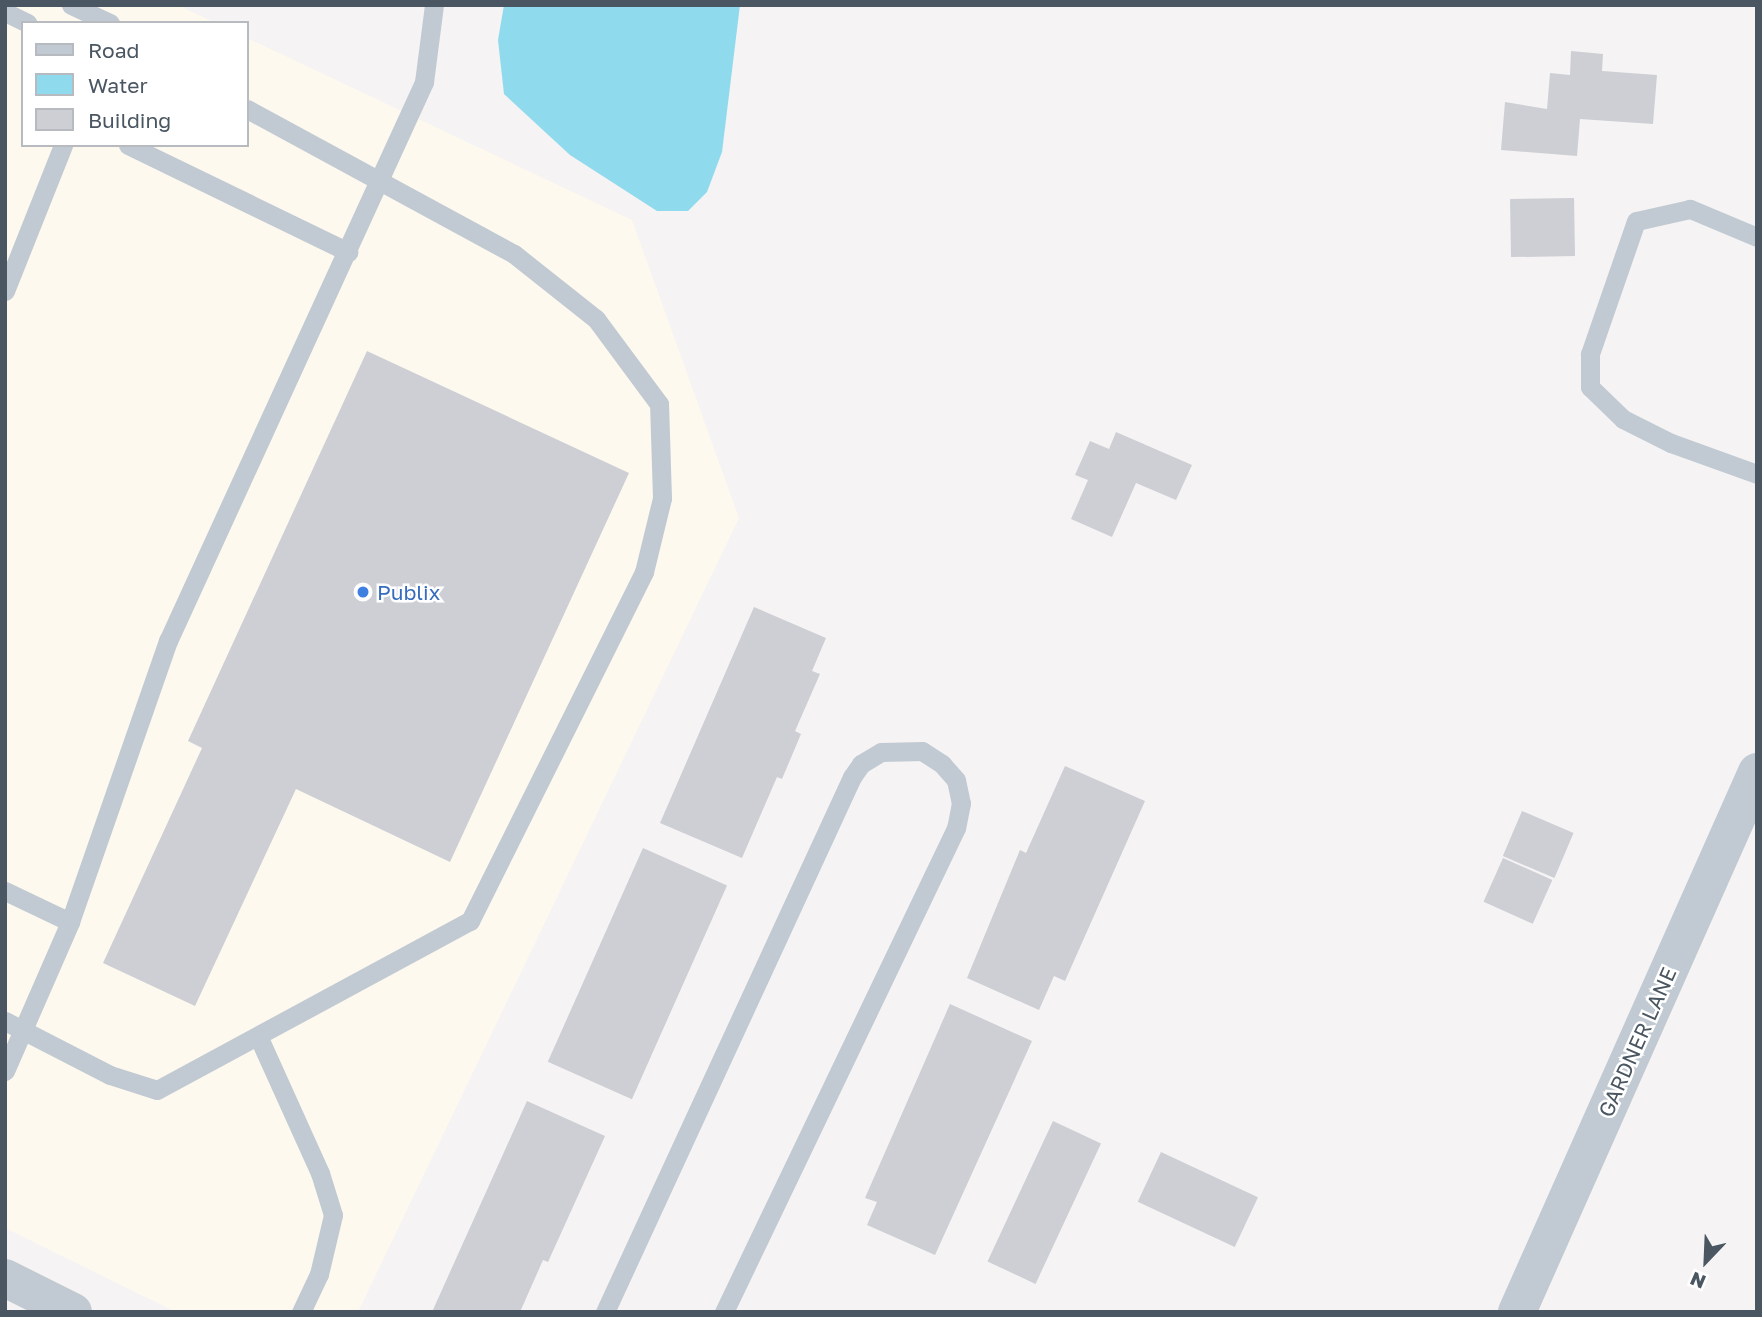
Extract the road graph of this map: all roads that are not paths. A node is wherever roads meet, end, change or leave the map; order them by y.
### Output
1 (71, 5) edge
2 (434, 5) edge
3 (5, 12) edge
4 (24, 21) edge
5 (106, 21) edge
6 (248, 110) edge
7 (62, 147) edge
8 (132, 147) edge
9 (382, 178) junction
10 (1757, 237) edge
11 (348, 252) junction
12 (5, 291) edge
13 (1757, 474) edge
14 (1757, 772) edge
15 (5, 891) edge
16 (70, 922) junction
17 (14, 1025) edge
18 (259, 1038) junction
19 (5, 1071) edge
20 (5, 1278) edge
21 (73, 1312) edge
22 (301, 1312) edge
23 (605, 1312) edge
24 (724, 1312) edge
25 (1517, 1312) edge

1 - 5 lane
2 - 9 lane
3 - 4 lane
6 - 9 lane
7 - 12 lane
8 - 11 lane
9 - 11 lane
9 - 18 lane
10 - 13 lane
11 - 16 lane
14 - 25 street, GARDNER LANE
15 - 16 lane
16 - 17 lane
17 - 18 lane
17 - 19 lane
18 - 22 lane
20 - 21 street
23 - 24 lane

